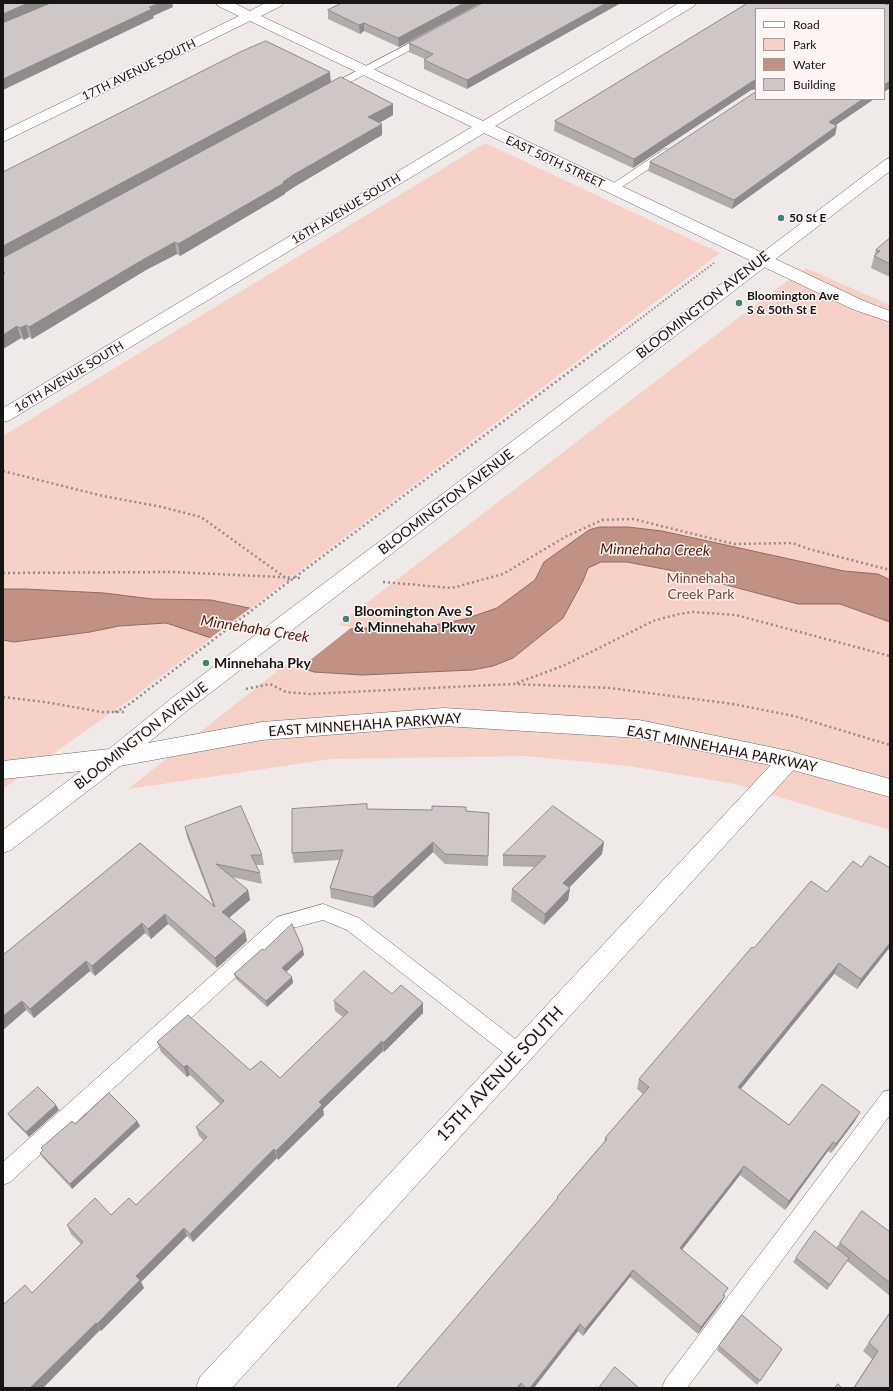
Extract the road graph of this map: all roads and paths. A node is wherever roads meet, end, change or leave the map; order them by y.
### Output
1 (222, 3) edge
2 (276, 3) edge
3 (689, 3) edge
4 (250, 16) junction
5 (437, 32) edge
6 (364, 71) junction
7 (321, 94) edge
8 (482, 127) junction
9 (3, 137) edge
10 (674, 148) edge
11 (890, 163) edge
12 (612, 189) junction
13 (763, 259) junction
14 (717, 261) dead end
15 (890, 317) edge
16 (3, 416) edge
17 (3, 472) edge
18 (890, 570) edge
19 (3, 574) edge
20 (285, 578) junction
21 (294, 578) junction
22 (344, 580) junction
23 (290, 581) junction
24 (890, 656) edge
25 (270, 684) dead end
26 (513, 684) junction
27 (3, 697) edge
28 (890, 745) edge
29 (114, 758) junction
30 (789, 760) junction
31 (3, 770) edge
32 (890, 788) edge
33 (3, 842) edge
34 (520, 1054) junction
35 (890, 1099) edge
36 (3, 1175) edge
37 (211, 1388) edge
38 (673, 1388) edge

1 - 4 street, EAST 50TH STREET
2 - 4 street, 17TH AVENUE SOUTH
3 - 8 street, 16TH AVENUE SOUTH
4 - 6 street, EAST 50TH STREET
4 - 9 street, 17TH AVENUE SOUTH
5 - 6 lane
6 - 7 lane
6 - 8 street, EAST 50TH STREET
8 - 12 street, EAST 50TH STREET
8 - 16 street, 16TH AVENUE SOUTH
10 - 12 lane
11 - 13 street, BLOOMINGTON AVENUE
12 - 13 street, EAST 50TH STREET
13 - 15 street, EAST 50TH STREET
13 - 22 street, BLOOMINGTON AVENUE
14 - 21 path
17 - 20 path
18 - 22 path
19 - 20 path
20 - 21 path
20 - 23 path
21 - 22 path
21 - 23 path
22 - 29 street, BLOOMINGTON AVENUE
23 - 27 path
24 - 26 path
25 - 26 path
26 - 28 path
29 - 30 street, EAST MINNEHAHA PARKWAY
29 - 31 street, EAST MINNEHAHA PARKWAY
29 - 33 street, BLOOMINGTON AVENUE
30 - 32 street, EAST MINNEHAHA PARKWAY
30 - 34 street, 15TH AVENUE SOUTH
34 - 36 lane
34 - 37 street, 15TH AVENUE SOUTH
35 - 38 lane

